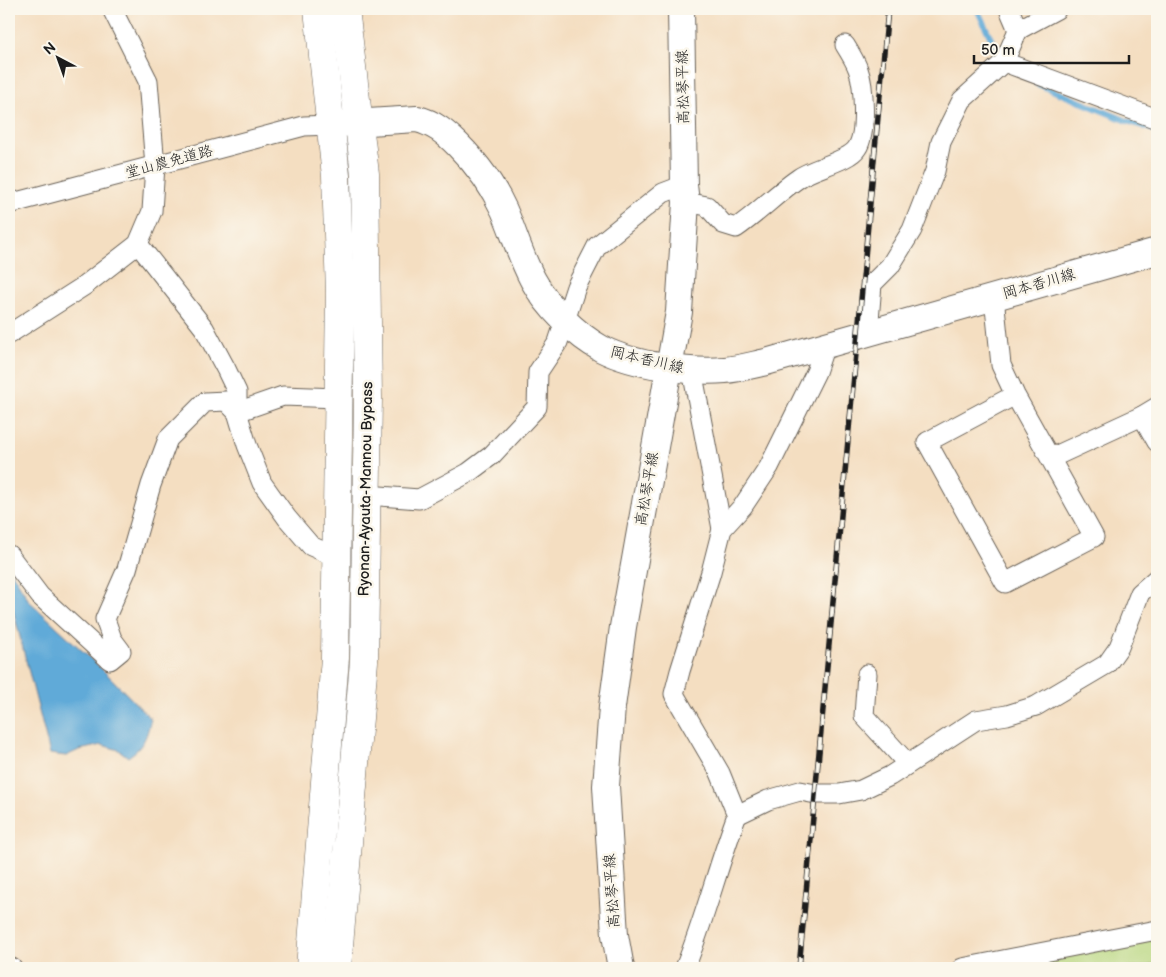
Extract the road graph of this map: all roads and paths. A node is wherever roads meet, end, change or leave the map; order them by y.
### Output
1 (112, 9) edge
2 (318, 9) edge
3 (345, 9) edge
4 (681, 9) edge
5 (1009, 9) edge
6 (1057, 9) edge
7 (1018, 30) junction
8 (845, 45) dead end
9 (1004, 62) junction
10 (1157, 119) edge
11 (358, 122) junction
12 (330, 125) junction
13 (155, 166) junction
14 (685, 193) junction
15 (9, 204) edge
16 (138, 244) junction
17 (1157, 251) edge
18 (994, 297) junction
19 (566, 322) junction
20 (868, 333) junction
21 (9, 334) edge
22 (825, 346) junction
23 (680, 369) junction
24 (1015, 395) junction
25 (338, 398) junction
26 (1150, 411) edge
27 (237, 412) junction
28 (1157, 442) edge
29 (1051, 458) junction
30 (367, 495) junction
31 (722, 529) junction
32 (9, 555) edge
33 (336, 557) junction
34 (1157, 578) edge
35 (867, 674) dead end
36 (908, 764) junction
37 (737, 815) junction
38 (1157, 930) edge
39 (310, 968) edge
40 (336, 968) edge
41 (621, 968) edge
42 (685, 968) edge
43 (962, 968) edge

1 - 13 street
2 - 12 highway, Ryonan-Ayauta-Mannou Bypass
3 - 11 highway, Ryonan-Ayauta-Mannou Bypass
4 - 14 main road, 高松琴平線
5 - 7 street
6 - 7 street
7 - 9 street
8 - 14 street
9 - 10 street
9 - 20 street
11 - 12 main road, 岡本香川線
11 - 19 main road, 岡本香川線
11 - 30 highway, Ryonan-Ayauta-Mannou Bypass
12 - 13 street, 堂山農免道路
12 - 25 highway, Ryonan-Ayauta-Mannou Bypass
13 - 15 street, 堂山農免道路
13 - 16 street
14 - 19 street
14 - 23 main road, 高松琴平線
16 - 21 street
16 - 27 street
17 - 18 main road, 岡本香川線
18 - 20 main road, 岡本香川線
18 - 24 street
19 - 23 main road, 岡本香川線
19 - 30 street
20 - 22 main road, 岡本香川線
22 - 23 main road, 岡本香川線
22 - 31 street
23 - 31 street
23 - 41 main road, 高松琴平線
24 - 29 street
24 - 29 street
25 - 27 street
25 - 33 highway, Ryonan-Ayauta-Mannou Bypass
26 - 28 street
26 - 29 street
27 - 32 street
27 - 33 street
30 - 40 highway, Ryonan-Ayauta-Mannou Bypass
31 - 37 street
33 - 39 highway, Ryonan-Ayauta-Mannou Bypass
34 - 36 street
35 - 36 street
36 - 37 street
37 - 42 street
38 - 43 street

